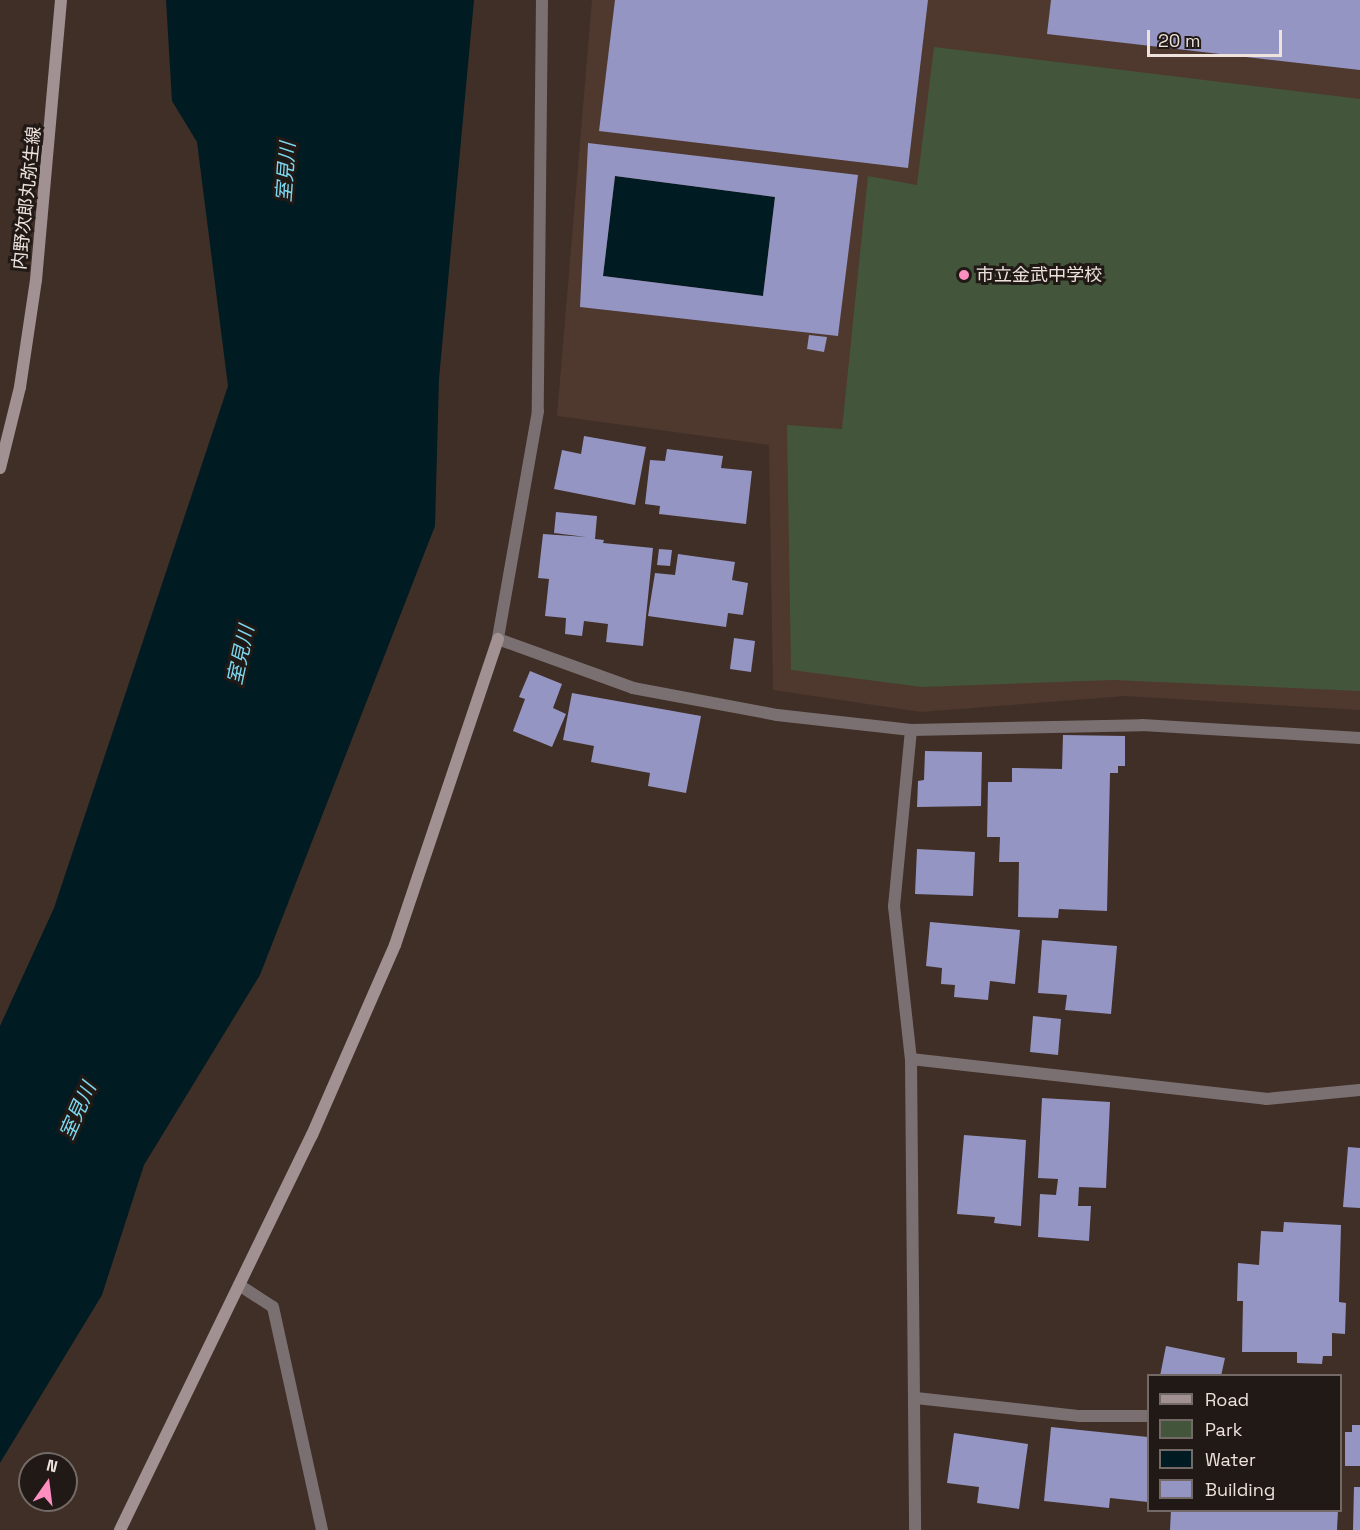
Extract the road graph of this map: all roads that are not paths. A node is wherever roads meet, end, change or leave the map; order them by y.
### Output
1 (61, 0) edge
2 (542, 0) edge
3 (0, 468) edge
4 (498, 639) junction
5 (911, 730) junction
6 (1360, 738) edge
7 (911, 1059) junction
8 (1360, 1090) edge
9 (239, 1285) junction
10 (916, 1398) junction
11 (1147, 1416) edge
12 (120, 1530) edge
13 (322, 1530) edge
14 (915, 1530) edge

1 - 3 street, 内野次郎丸弥生線
2 - 4 street
4 - 5 street
4 - 9 street
5 - 6 street
5 - 7 street
7 - 8 street
7 - 10 street
9 - 12 street
9 - 13 street
10 - 11 street
10 - 14 street

